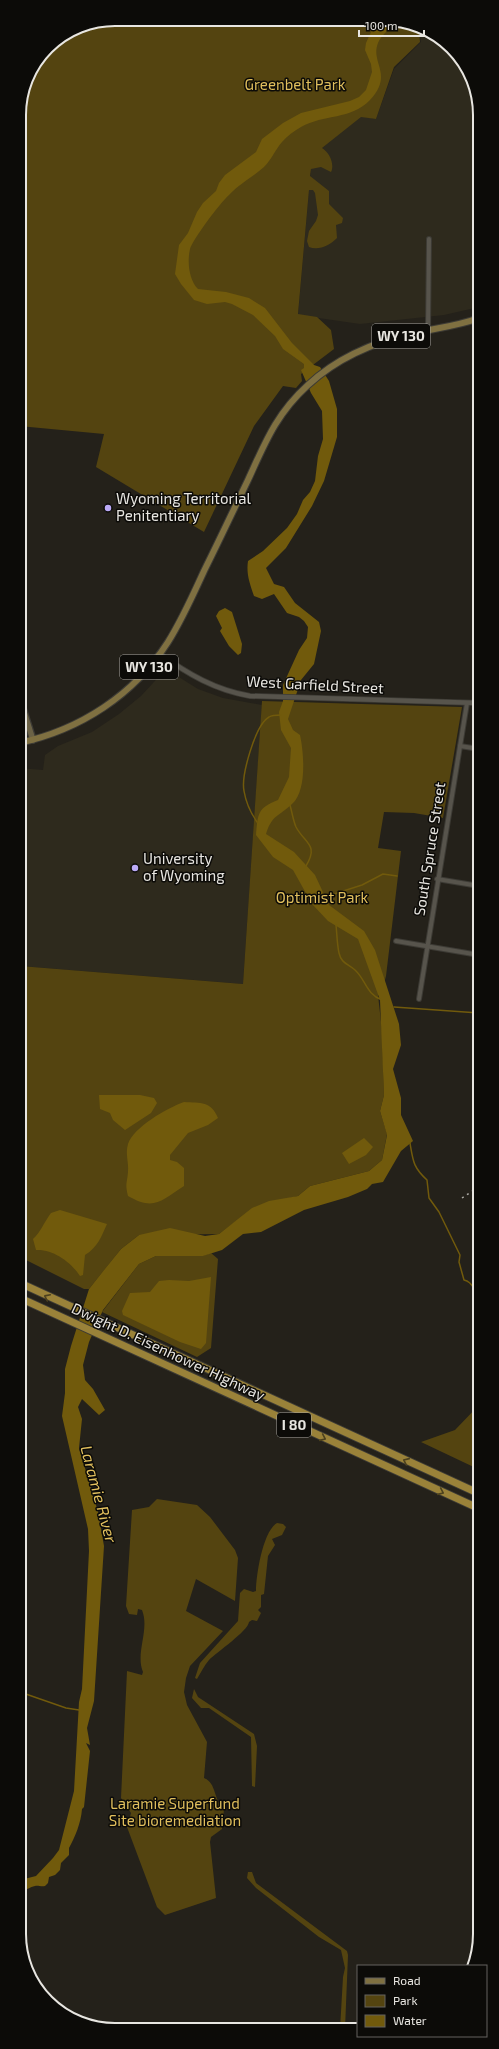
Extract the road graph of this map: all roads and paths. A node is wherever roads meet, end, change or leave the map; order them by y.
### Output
1 (429, 239) dead end
2 (473, 320) edge
3 (428, 331) junction
4 (160, 654) junction
5 (467, 703) junction
6 (473, 703) edge
7 (26, 718) edge
8 (33, 740) junction
9 (26, 742) edge
10 (460, 746) junction
11 (473, 748) edge
12 (437, 879) junction
13 (473, 885) edge
14 (396, 941) dead end
15 (426, 946) junction
16 (473, 954) edge
17 (419, 999) dead end
18 (26, 1286) edge
19 (26, 1301) edge
20 (473, 1491) edge
21 (473, 1506) edge

1 - 3 street
2 - 3 main road, WY 130
3 - 4 main road, WY 130
4 - 5 street, West Garfield Street
4 - 8 main road, WY 130
5 - 6 street, West Garfield Street
5 - 10 street, South Spruce Street
7 - 8 main road
8 - 9 main road, WY 130
10 - 11 street
10 - 12 street, South Spruce Street
12 - 13 street
12 - 15 street, South Spruce Street
14 - 15 street
15 - 16 street
15 - 17 street, South Spruce Street
20 -> 18 highway, Dwight D. Eisenhower Highway / I 80
19 -> 21 highway, Dwight D. Eisenhower Highway / I 80

